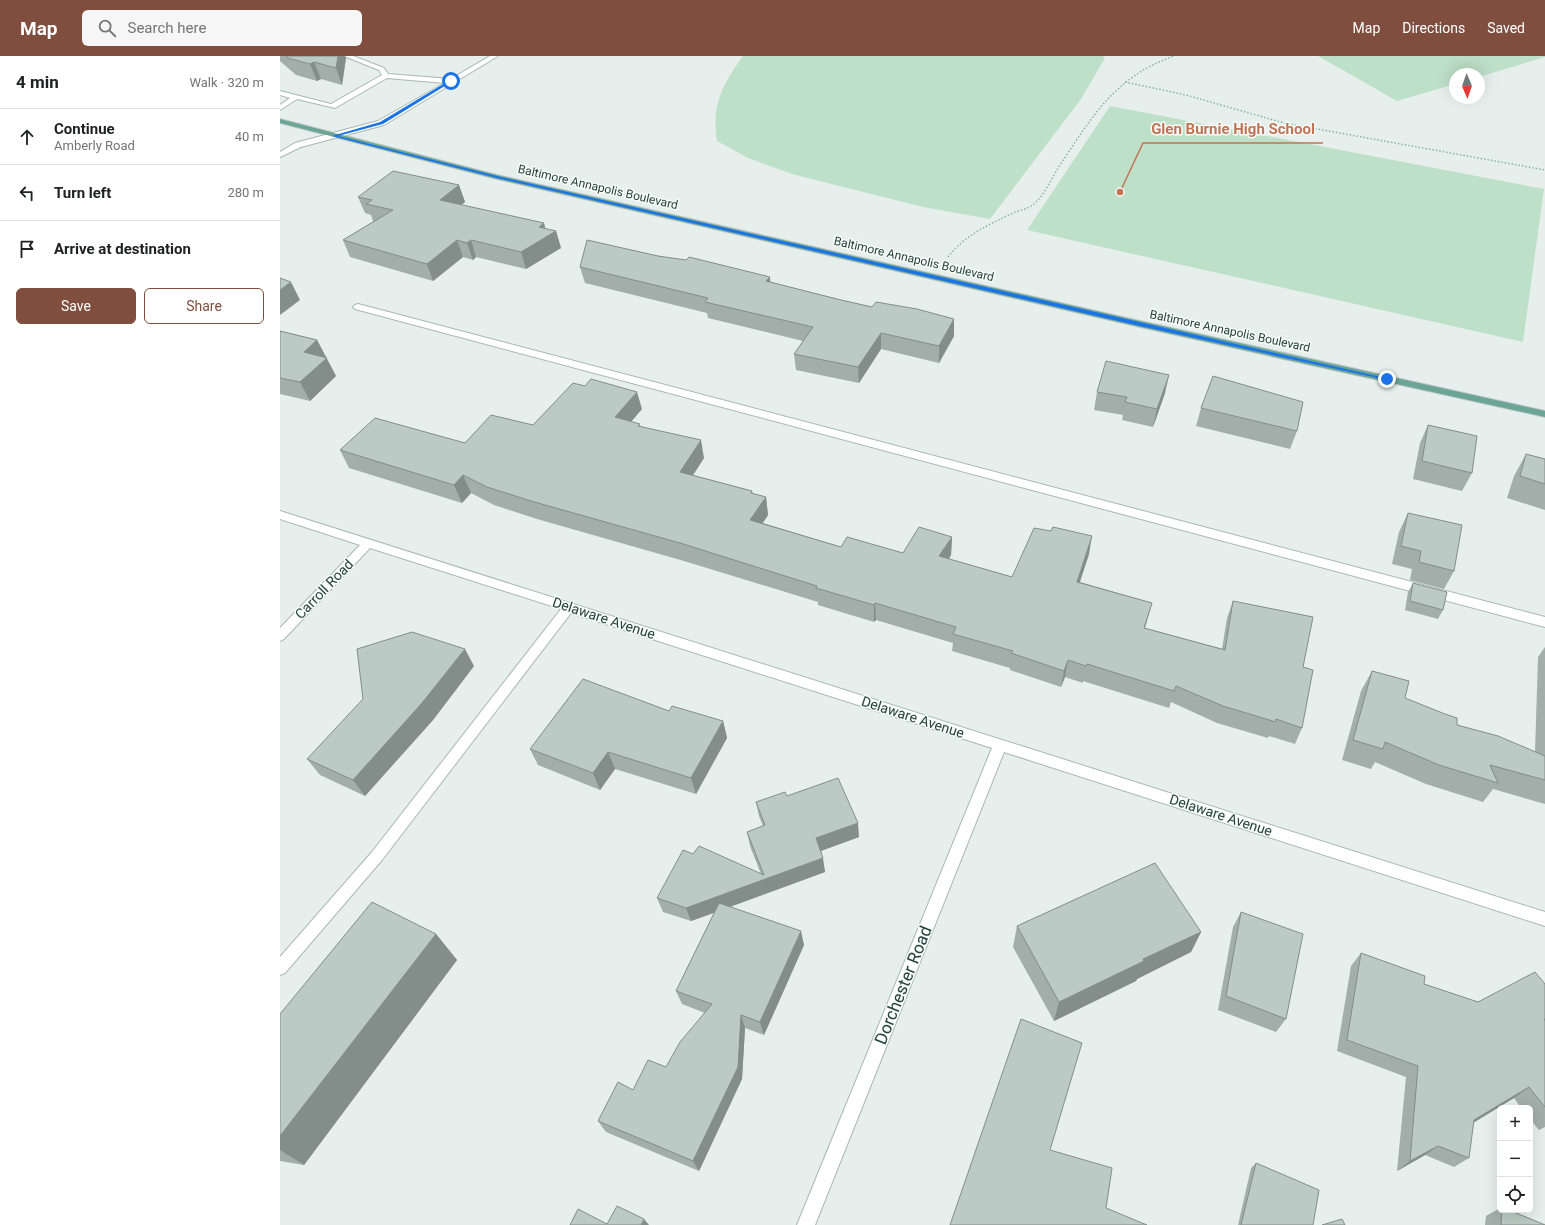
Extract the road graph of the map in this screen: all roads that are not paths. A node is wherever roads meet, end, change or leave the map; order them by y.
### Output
1 (347, 56) edge
2 (495, 56) edge
3 (386, 76) junction
4 (451, 81) junction
5 (280, 93) edge
6 (296, 97) junction
7 (280, 108) edge
8 (280, 121) edge
9 (334, 136) junction
10 (280, 155) edge
11 (358, 307) dead end
12 (1545, 414) edge
13 (280, 515) edge
14 (368, 543) junction
15 (569, 607) junction
16 (1545, 622) edge
17 (280, 636) edge
18 (1000, 745) junction
19 (1545, 919) edge
20 (280, 968) edge
21 (806, 1225) edge

1 - 3 street
2 - 4 street
3 - 4 street
3 - 6 street
4 - 9 street
5 - 6 street
6 - 7 street
8 - 9 main road, Baltimore Annapolis Boulevard
9 - 10 street
9 - 12 main road, Baltimore Annapolis Boulevard
11 - 16 street
13 - 14 street, Delaware Avenue
14 - 15 street, Delaware Avenue
14 - 17 street, Carroll Road
15 - 18 street, Delaware Avenue
15 - 20 street
18 - 19 street, Delaware Avenue
18 - 21 street, Dorchester Road

